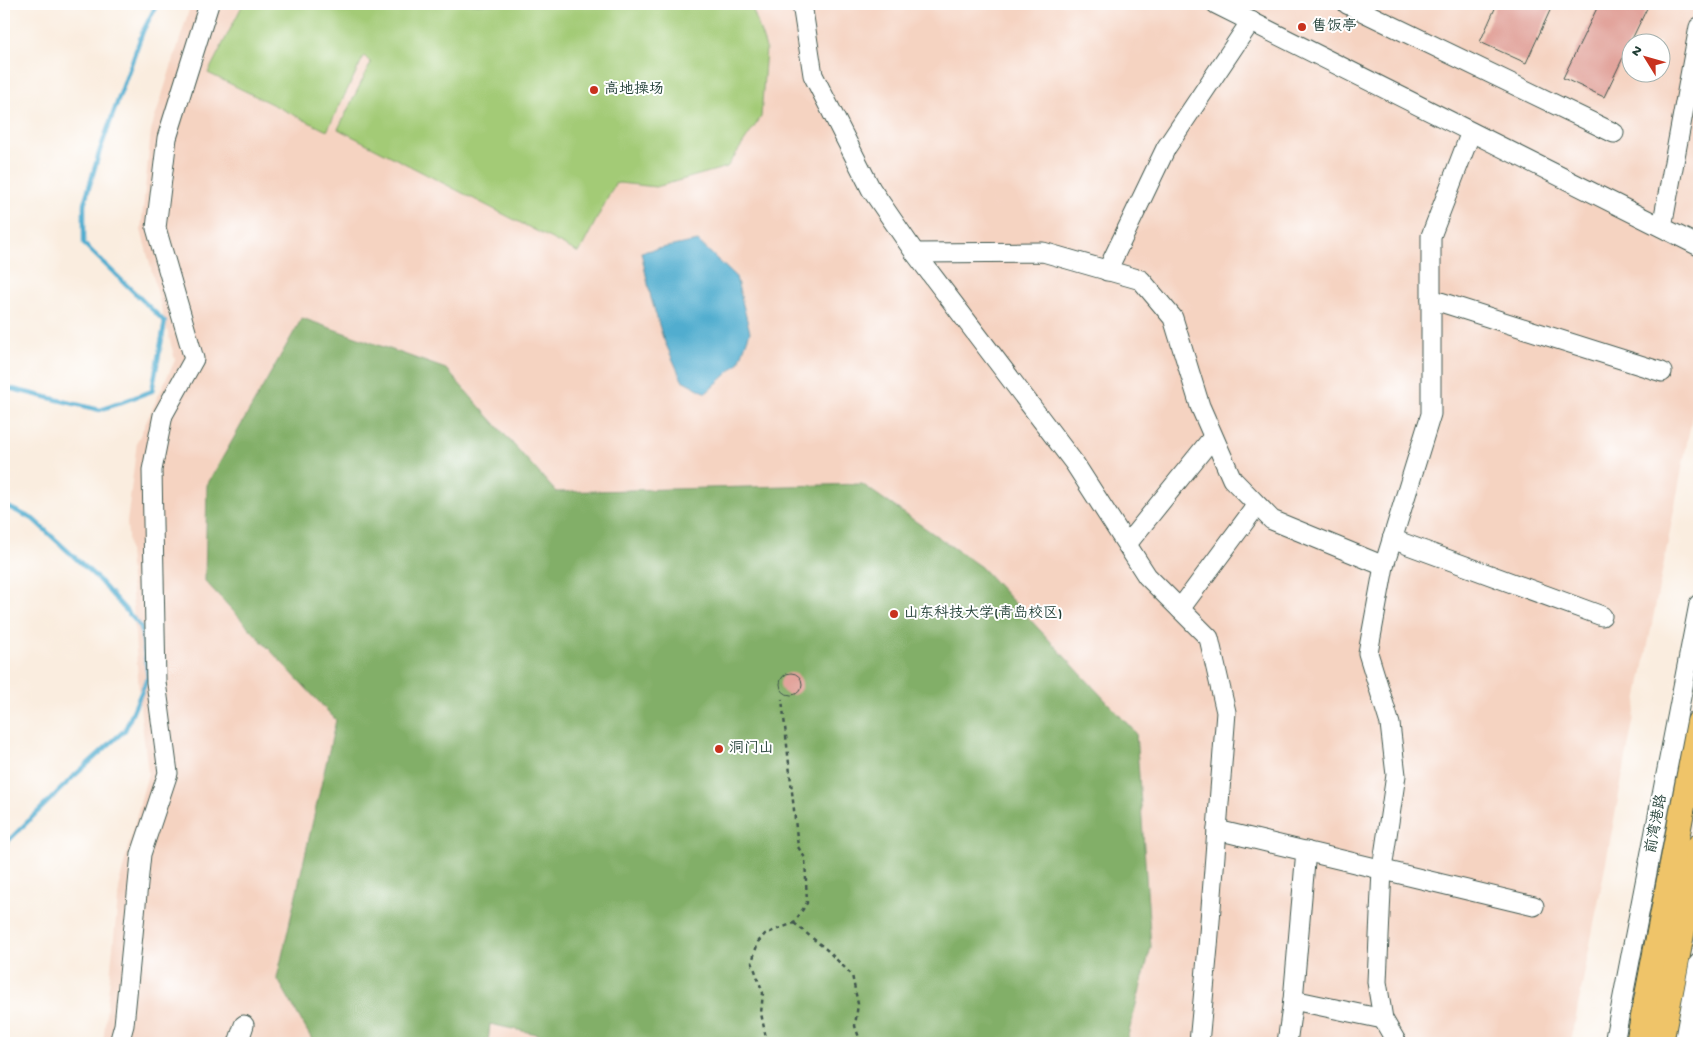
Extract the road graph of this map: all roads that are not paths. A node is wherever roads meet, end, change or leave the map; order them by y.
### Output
1 (209, 4) edge
2 (802, 4) edge
3 (1216, 4) edge
4 (1347, 4) edge
5 (1251, 21) junction
6 (1699, 27) edge
7 (1471, 132) junction
8 (1614, 133) dead end
9 (1662, 228) junction
10 (1699, 246) edge
11 (915, 253) junction
12 (1107, 271) junction
13 (1431, 299) junction
14 (1662, 372) dead end
15 (1213, 436) junction
16 (1257, 505) junction
17 (1392, 539) junction
18 (1127, 544) junction
19 (1384, 566) junction
20 (1699, 604) edge
21 (1180, 609) junction
22 (1602, 616) dead end
23 (1699, 722) edge
24 (1217, 830) junction
25 (1699, 846) edge
26 (1306, 851) junction
27 (1382, 869) junction
28 (1534, 906) dead end
29 (1699, 963) edge
30 (1293, 1000) junction
31 (1383, 1019) junction
32 (244, 1025) dead end
33 (119, 1043) edge
34 (238, 1043) edge
35 (1199, 1043) edge
36 (1287, 1043) edge
37 (1397, 1043) edge
38 (1614, 1043) edge
39 (1638, 1043) edge
40 (1661, 1043) edge
41 (1684, 1043) edge

1 - 33 street
2 - 11 street
3 - 5 street
4 - 8 street
5 - 7 street
5 - 12 street
6 - 9 street
7 - 9 street
7 - 13 street
9 - 10 street
11 - 12 street
11 - 18 street
12 - 15 street
13 - 14 street
13 - 17 street
15 - 16 street
15 - 18 street
16 - 19 street
16 - 21 street
17 - 19 street
17 - 22 street
18 - 21 street
19 - 27 street
20 - 38 street, 前湾港路
21 - 24 street
23 - 39 main road, 前湾港路
24 - 26 street
24 - 35 street
25 - 40 main road
26 - 27 street
26 - 30 street
27 - 28 street
27 - 31 street
29 - 41 street
30 - 31 street
30 - 36 street
31 - 37 street
32 - 34 street

